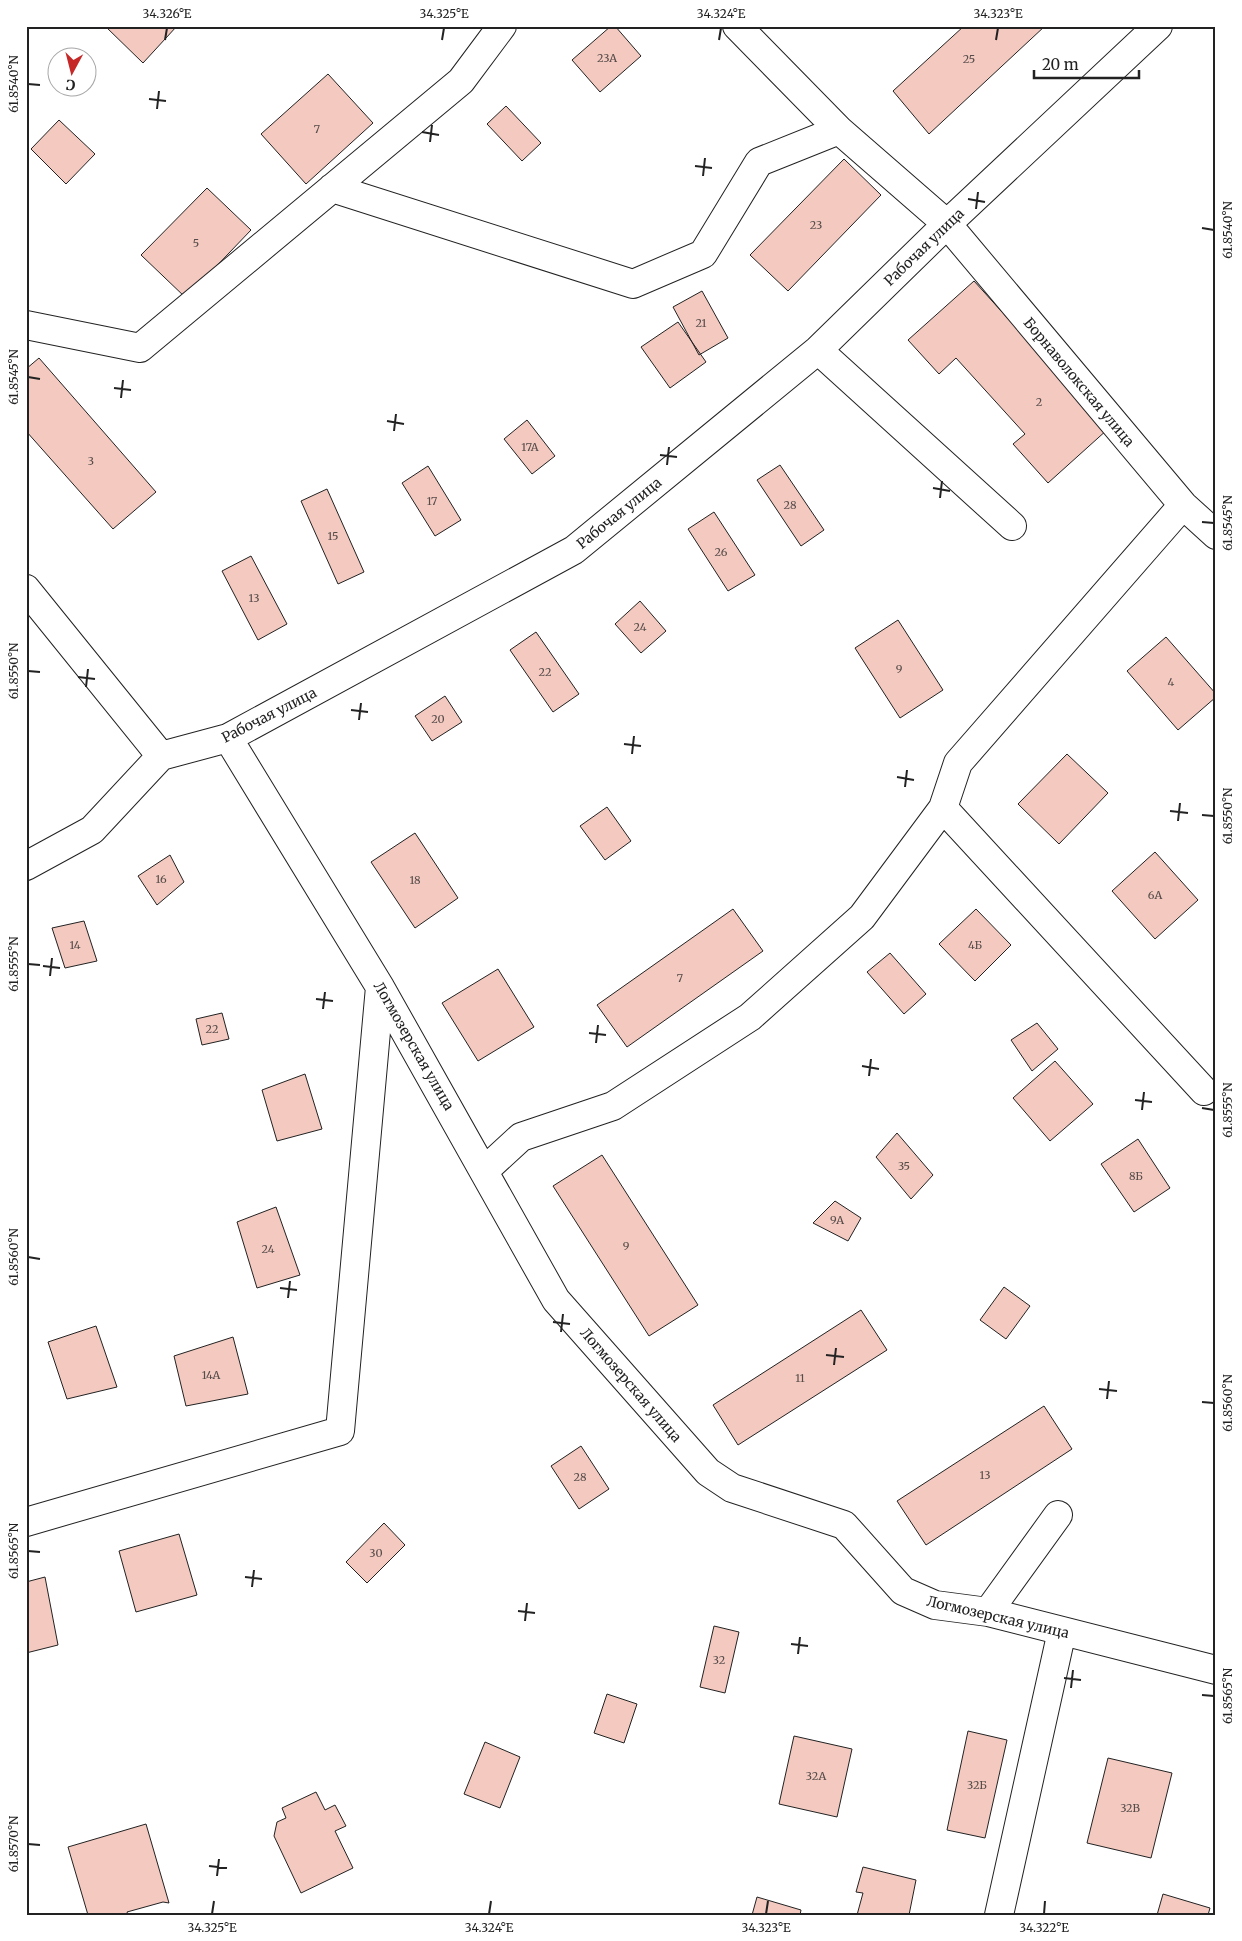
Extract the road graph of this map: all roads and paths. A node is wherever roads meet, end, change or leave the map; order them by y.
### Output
1 (502, 26) edge
2 (737, 26) edge
3 (1158, 26) edge
4 (838, 130) junction
5 (332, 188) junction
6 (947, 224) junction
7 (26, 325) edge
8 (818, 350) junction
9 (1183, 504) junction
10 (1012, 526) dead end
11 (1216, 536) edge
12 (26, 590) edge
13 (228, 738) junction
14 (161, 756) junction
15 (943, 808) junction
16 (26, 866) edge
17 (380, 987) junction
18 (1204, 1091) dead end
19 (484, 1171) junction
20 (1058, 1515) dead end
21 (26, 1522) edge
22 (988, 1612) junction
23 (1062, 1631) junction
24 (1216, 1670) edge
25 (999, 1915) edge

1 - 5 street
2 - 4 street, Борнаволокская улица
3 - 6 street, Рабочая улица
4 - 5 street
4 - 6 street, Борнаволокская улица
5 - 7 street
6 - 8 street, Рабочая улица
6 - 9 street, Борнаволокская улица
8 - 10 street
8 - 13 street, Рабочая улица
9 - 11 street, Борнаволокская улица
9 - 15 street
12 - 14 street
13 - 14 street, Рабочая улица
13 - 17 street, Логмозерская улица
14 - 16 street
15 - 18 street
15 - 19 street
17 - 19 street, Логмозерская улица
17 - 21 street
19 - 22 street, Логмозерская улица
20 - 22 street
22 - 23 street, Логмозерская улица
23 - 24 street, Логмозерская улица
23 - 25 street

